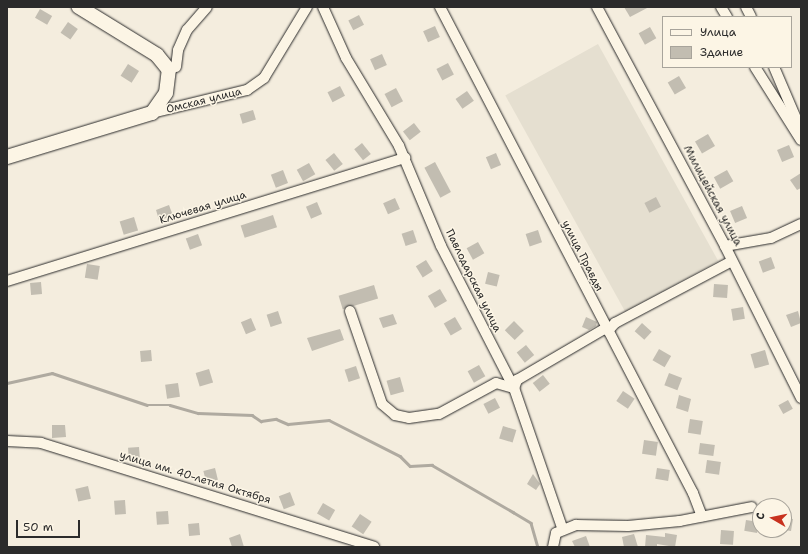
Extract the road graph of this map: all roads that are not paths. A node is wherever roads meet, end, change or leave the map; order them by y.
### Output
1 (79, 7) edge
2 (207, 7) edge
3 (307, 7) edge
4 (324, 7) edge
5 (440, 7) edge
6 (597, 7) edge
7 (721, 7) edge
8 (746, 7) edge
9 (726, 16) edge
10 (750, 16) edge
11 (170, 65) junction
12 (756, 68) edge
13 (774, 68) edge
14 (152, 113) junction
15 (801, 130) edge
16 (801, 140) edge
17 (7, 157) edge
18 (405, 158) junction
19 (801, 224) edge
20 (725, 246) junction
21 (732, 261) junction
22 (7, 281) edge
23 (350, 311) dead end
24 (607, 329) junction
25 (514, 388) junction
26 (801, 398) edge
27 (7, 441) edge
28 (752, 507) dead end
29 (702, 516) junction
30 (563, 530) junction
31 (374, 547) edge
32 (553, 547) edge

1 - 11 street
2 - 11 street
3 - 14 street, Омская улица
4 - 18 street, Павлодарская улица
5 - 24 street, улица Правды
6 - 20 street, Милицейская улица
7 - 9 street
8 - 10 street
11 - 14 street, Омская улица
12 - 16 street
13 - 15 street
14 - 17 street, Омская улица
18 - 22 street, Ключевая улица
18 - 25 street, Павлодарская улица
19 - 20 street
20 - 21 street, Милицейская улица
21 - 24 street
21 - 26 street, Милицейская улица
23 - 25 street
24 - 25 street
24 - 29 street, улица Правды
25 - 30 street, Павлодарская улица
27 - 31 street, улица им. 40-летия Октября
28 - 29 street
29 - 30 street
30 - 32 street

